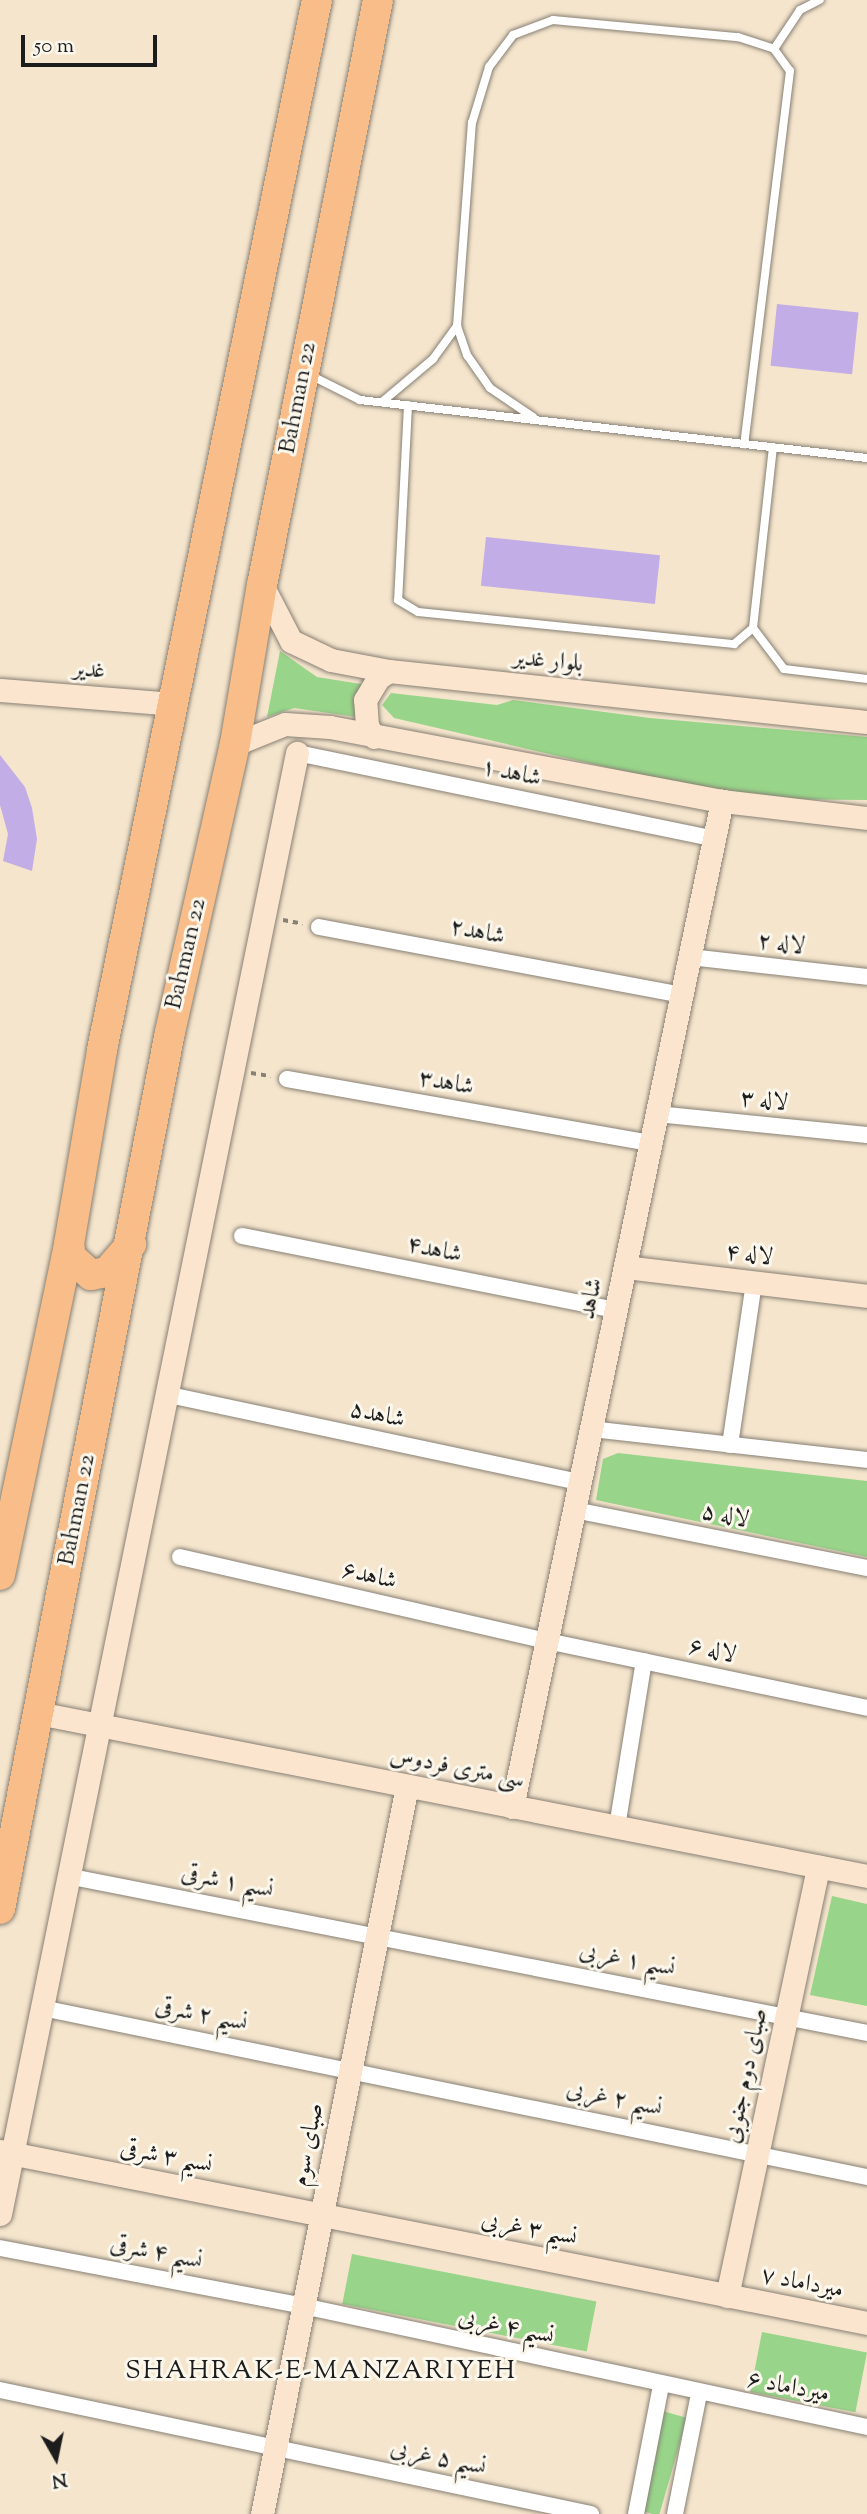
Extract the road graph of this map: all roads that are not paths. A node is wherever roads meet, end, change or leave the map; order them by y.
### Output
1 (317, 0) edge
2 (378, 0) edge
3 (820, 0) edge
4 (774, 49) junction
5 (457, 326) junction
6 (304, 372) junction
7 (382, 402) junction
8 (408, 405) junction
9 (539, 420) junction
10 (744, 444) junction
11 (773, 447) junction
12 (867, 458) edge
13 (262, 585) junction
14 (753, 628) junction
15 (388, 671) junction
16 (867, 679) edge
17 (0, 690) edge
18 (173, 704) junction
19 (867, 722) edge
20 (374, 737) junction
21 (235, 744) junction
22 (298, 753) joint
23 (722, 801) junction
24 (867, 818) edge
25 (715, 839) junction
26 (319, 926) road end
27 (690, 957) junction
28 (867, 977) edge
29 (682, 995) junction
30 (287, 1079) road end
31 (657, 1114) junction
32 (867, 1135) edge
33 (651, 1143) junction
34 (242, 1236) dead end
35 (132, 1242) junction
36 (69, 1244) junction
37 (625, 1267) junction
38 (754, 1283) junction
39 (867, 1296) edge
40 (616, 1310) junction
41 (165, 1395) junction
42 (591, 1429) junction
43 (730, 1445) junction
44 (867, 1460) edge
45 (580, 1482) junction
46 (574, 1510) junction
47 (180, 1557) dead end
48 (867, 1568) edge
49 (0, 1575) edge
50 (547, 1641) junction
51 (643, 1661) junction
52 (867, 1708) edge
53 (38, 1713) junction
54 (97, 1725) junction
55 (407, 1786) junction
56 (512, 1807) junction
57 (617, 1827) junction
58 (818, 1867) junction
59 (67, 1876) junction
60 (867, 1876) edge
61 (0, 1909) edge
62 (377, 1935) junction
63 (42, 2008) junction
64 (786, 2016) junction
65 (867, 2033) edge
66 (351, 2069) junction
67 (6, 2153) edge
68 (757, 2153) junction
69 (867, 2177) edge
70 (0, 2214) edge
71 (321, 2216) junction
72 (0, 2248) edge
73 (727, 2296) junction
74 (303, 2306) junction
75 (867, 2323) edge
76 (661, 2385) junction
77 (0, 2390) edge
78 (699, 2394) junction
79 (867, 2427) edge
80 (275, 2449) junction
81 (262, 2514) edge
82 (591, 2514) edge
83 (636, 2514) edge
84 (675, 2514) edge

1 - 18 highway
2 - 6 highway, Bahman 22
3 - 4 lane
4 - 5 lane
4 - 10 lane
5 - 7 lane
5 - 9 lane
6 - 7 lane
6 - 13 highway, Bahman 22
7 - 8 lane
8 - 9 lane
8 - 14 lane
9 - 10 lane
10 - 11 lane
11 - 12 lane
11 - 14 lane
13 - 15 street, بلوار غدیر
13 - 21 highway, Bahman 22
14 - 16 lane
15 - 19 street, بلوار غدیر
15 - 20 street
17 - 18 street, غدیر
18 - 36 highway
20 - 21 street
20 - 23 street
21 - 35 highway, Bahman 22
22 - 25 street, شاهد ۱
22 - 41 street
23 - 24 street
23 - 25 street, شاهد
25 - 27 street, شاهد
26 - 29 street, شاهد۲
27 - 28 street, لاله ۲
27 - 29 street, شاهد
29 - 31 street, شاهد
30 - 33 street, شاهد۳
31 - 32 street, لاله ۳
31 - 33 street, شاهد
33 - 37 street, شاهد
34 - 40 street, شاهد۴
35 - 36 highway
35 - 53 highway, Bahman 22
36 - 49 highway
37 - 38 street, لاله ۴
37 - 40 street, شاهد
38 - 39 street, لاله ۴
38 - 43 street
40 - 42 street, شاهد
41 - 45 street, شاهد۵
41 - 54 street
42 - 43 street
42 - 45 street, شاهد
43 - 44 street
45 - 46 street, شاهد
46 - 48 street, لاله ۵
46 - 50 street, شاهد
47 - 50 street, شاهد۶
50 - 51 street, لاله ۶
50 - 56 street, شاهد
51 - 52 street, لاله ۶
51 - 57 street
53 - 54 street, سی متری فردوس
53 - 61 highway, Bahman 22
54 - 55 street, سی متری فردوس
54 - 59 street
55 - 56 street, سی متری فردوس
55 - 62 street, صبای سوم
56 - 57 street, سی متری فردوس
57 - 58 street, سی متری فردوس
58 - 60 street, سی متری فردوس
58 - 64 street, صبای دوم جنوبی
59 - 62 street, نسیم ۱ شرقی
59 - 63 street
62 - 64 street, نسیم ۱ غربی
62 - 66 street, صبای سوم
63 - 66 street, نسیم ۲ شرقی
63 - 67 street
64 - 65 street, نسیم ۱ غربی
64 - 68 street, صبای دوم جنوبی
66 - 68 street, نسیم ۲ غربی
66 - 71 street, صبای سوم
67 - 70 street
67 - 71 street, نسیم ۳ شرقی
68 - 69 street, نسیم ۲ غربی
68 - 73 street, صبای دوم جنوبی
71 - 73 street, نسیم ۳ غربی
71 - 74 street, صبای سوم
72 - 74 street, نسیم ۴ شرقی
73 - 75 street, میرداماد ۷
74 - 76 street, نسیم ۴ غربی
74 - 80 street, صبای سوم
76 - 78 street, نسیم ۴ غربی
76 - 83 street
77 - 80 street, نسیم ۵ غربی
78 - 79 street, میرداماد ۶
78 - 84 street
80 - 81 street, صبای سوم
80 - 82 street, نسیم ۵ غربی

